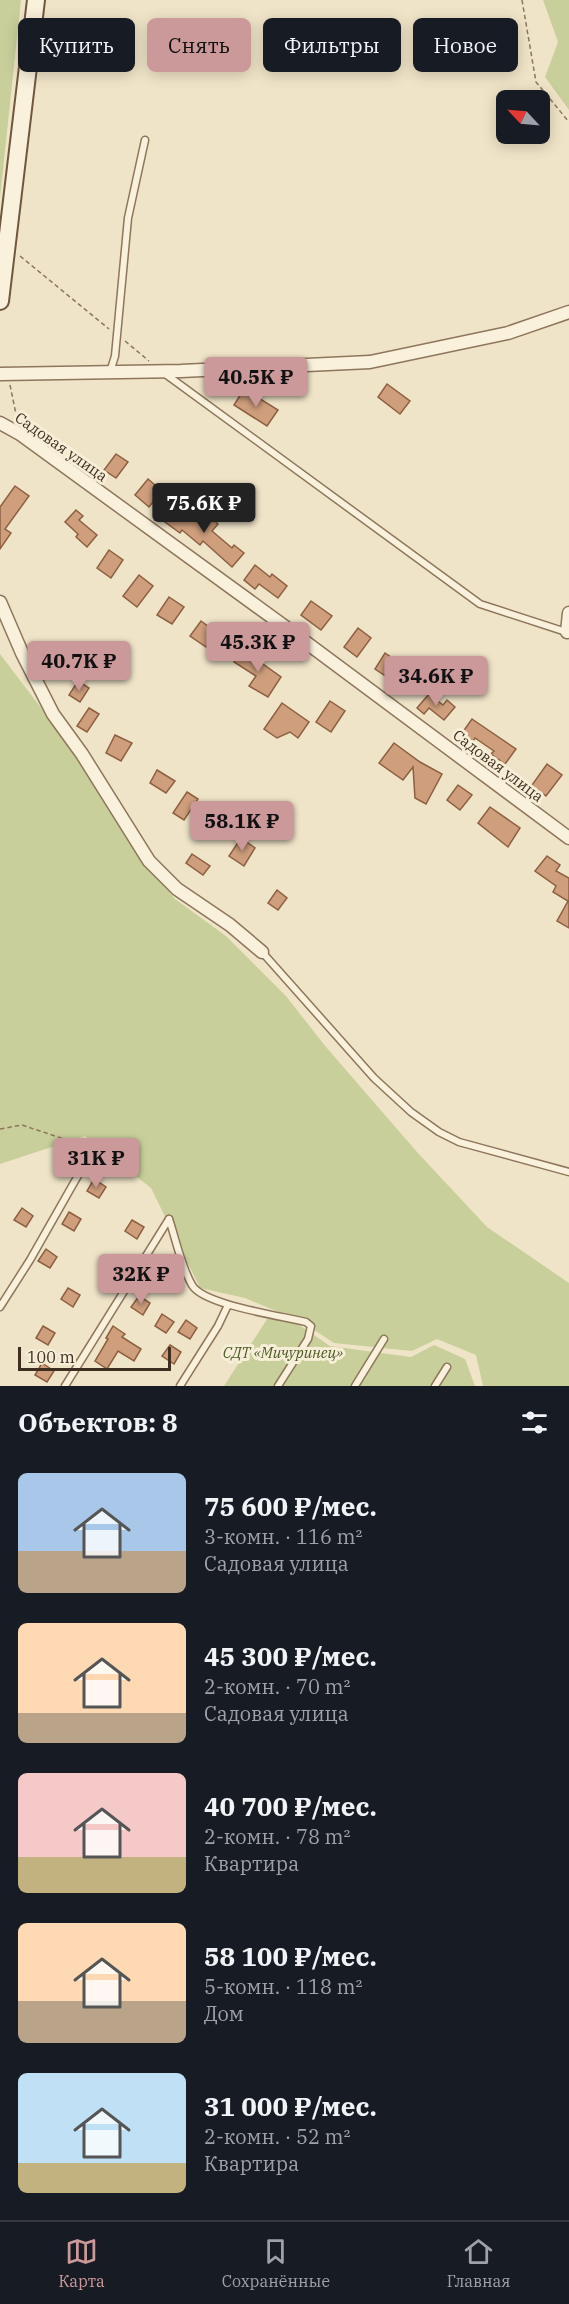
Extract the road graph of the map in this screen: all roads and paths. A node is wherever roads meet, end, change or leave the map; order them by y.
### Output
1 (36, 0) edge
2 (522, 0) edge
3 (569, 122) edge
4 (145, 140) dead end
5 (7, 245) junction
6 (0, 301) edge
7 (569, 312) edge
8 (116, 334) junction
9 (161, 371) junction
10 (110, 372) junction
11 (4, 374) edge
12 (0, 423) edge
13 (20, 434) junction
14 (0, 602) edge
15 (569, 613) edge
16 (568, 633) edge
17 (569, 838) edge
18 (262, 952) joint
19 (0, 1129) edge
20 (88, 1158) joint
21 (569, 1172) edge
22 (228, 1305) junction
23 (0, 1307) edge
24 (384, 1339) dead end
25 (447, 1367) dead end
26 (65, 1386) edge
27 (180, 1386) edge
28 (278, 1386) edge
29 (355, 1386) edge
30 (435, 1386) edge

1 - 5 street
2 - 3 path
4 - 8 lane
5 - 6 street
5 - 8 path
7 - 9 street
8 - 9 path
8 - 10 lane
9 - 10 street
9 - 16 lane
10 - 11 street
11 - 13 path
12 - 13 street, Садовая улица
13 - 17 street, Садовая улица
14 - 18 street
15 - 16 street
18 - 21 lane
19 - 20 path
20 - 23 lane
22 - 26 lane
22 - 27 lane
22 - 28 lane
24 - 29 lane
25 - 30 lane

